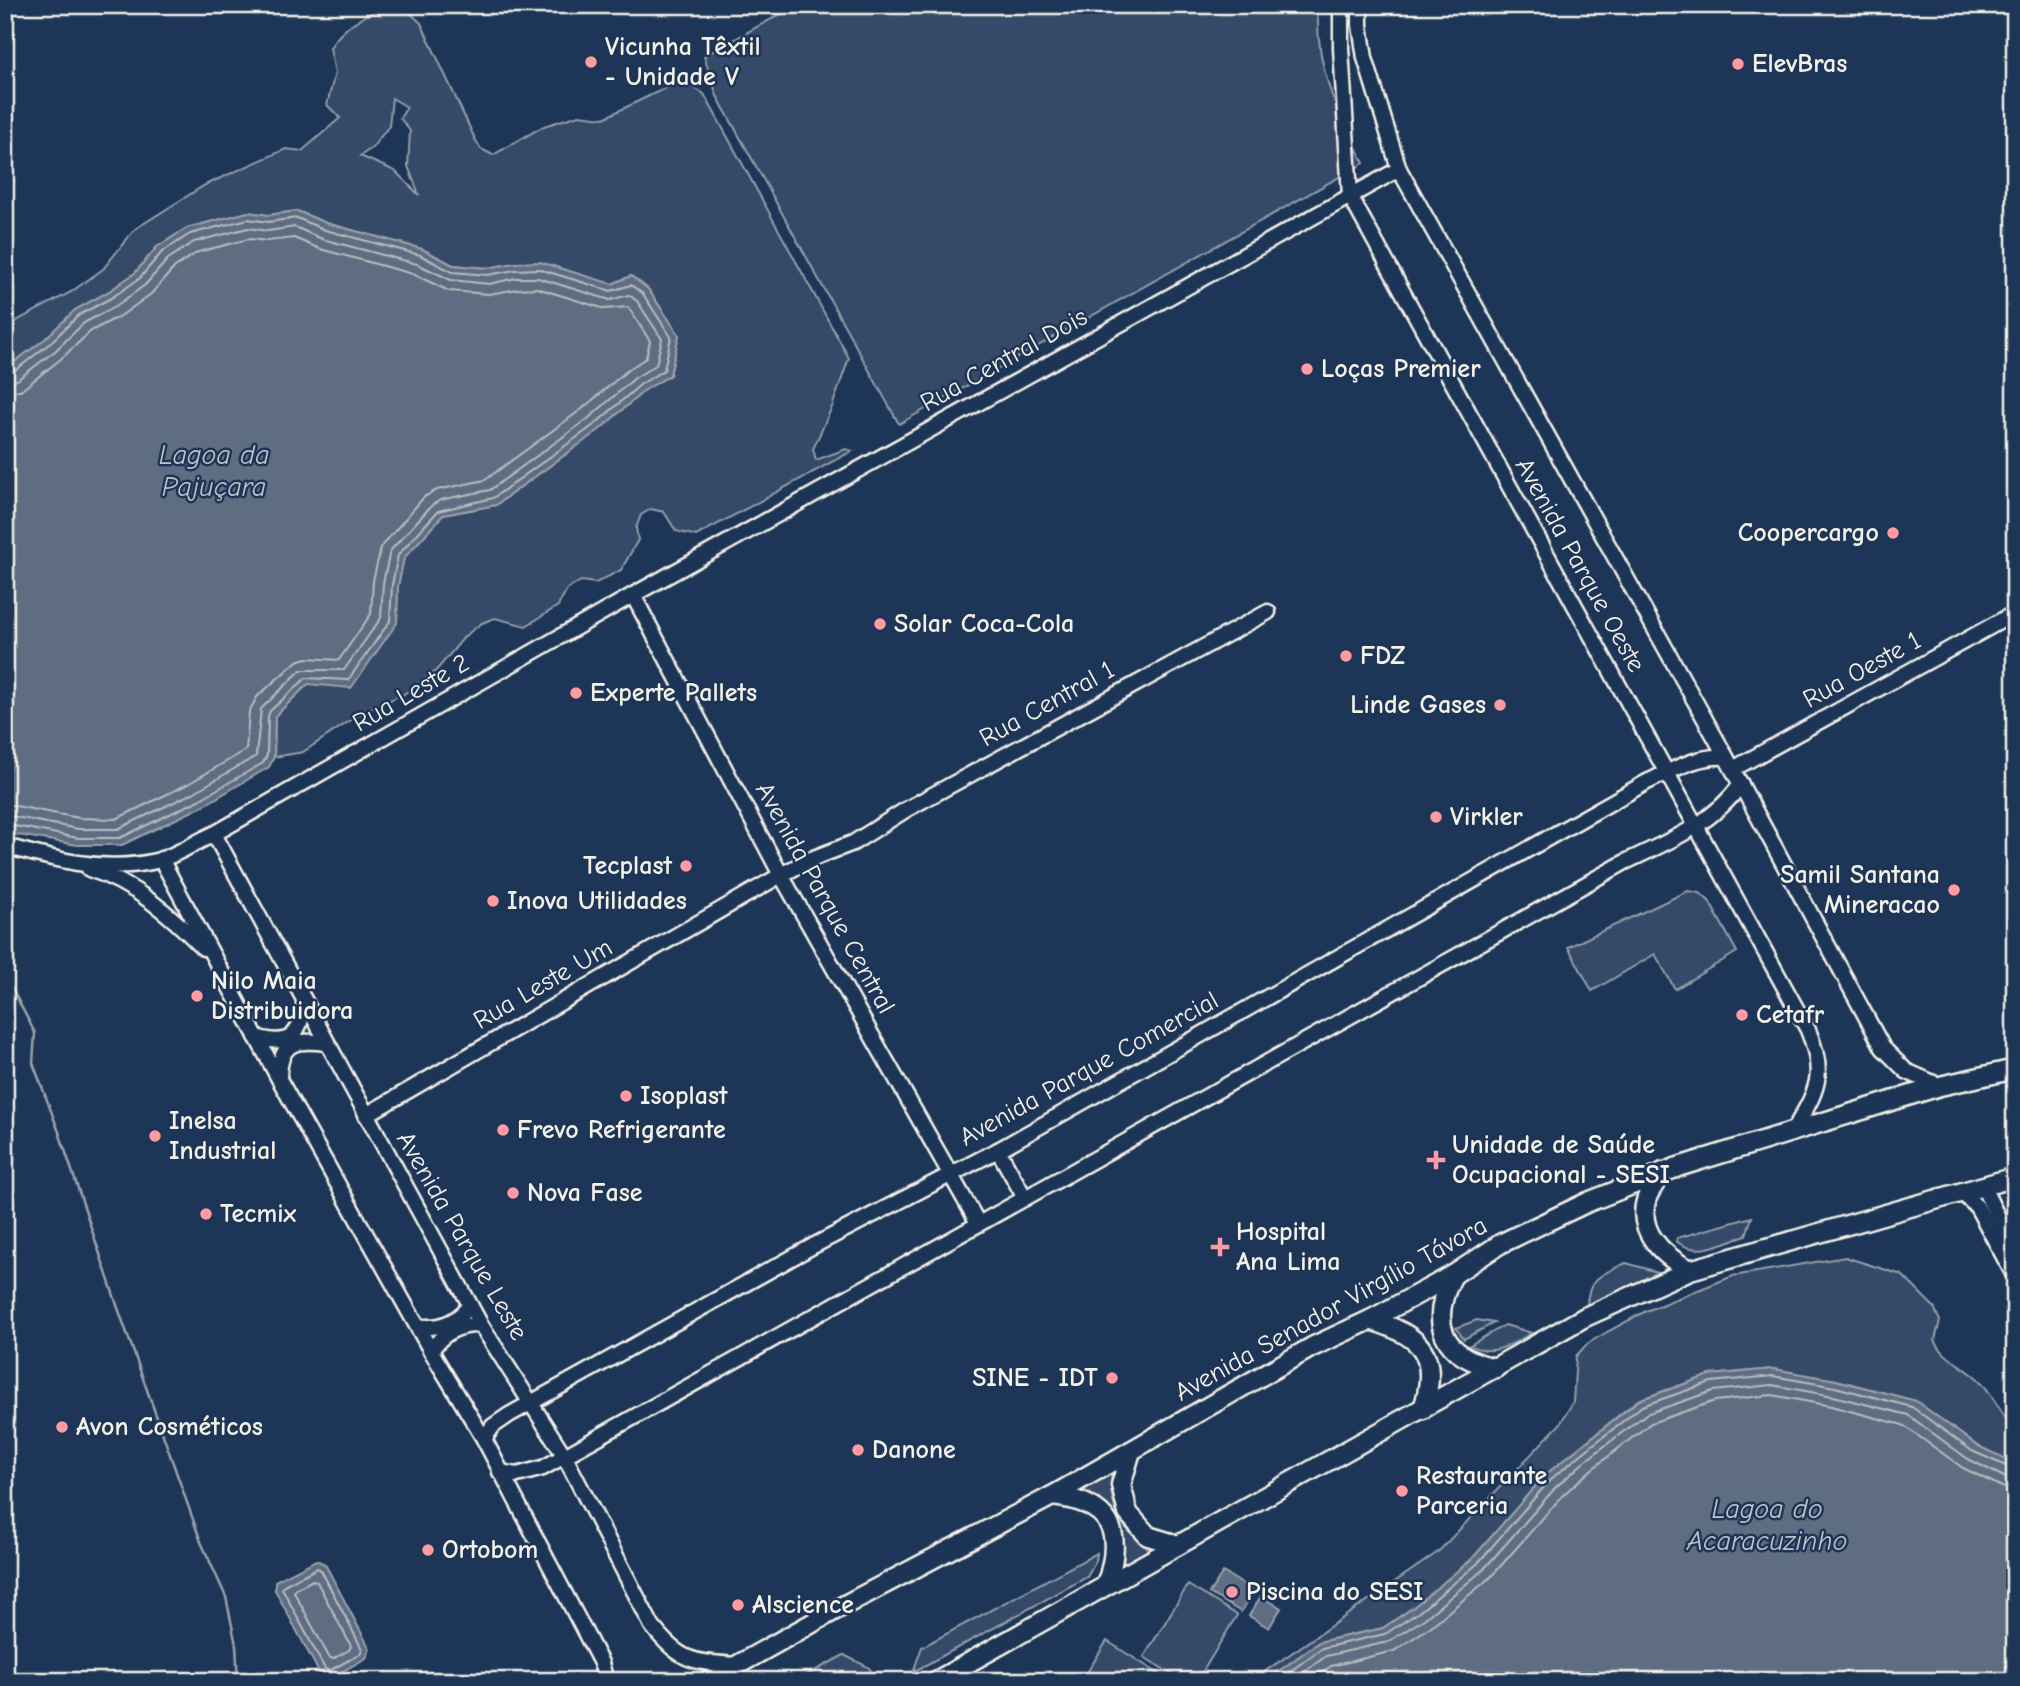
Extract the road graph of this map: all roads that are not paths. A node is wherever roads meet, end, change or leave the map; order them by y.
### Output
1 (1341, 5) edge
2 (1360, 5) edge
3 (1399, 169) junction
4 (1350, 195) junction
5 (632, 595) junction
6 (1268, 612) dead end
7 (2015, 613) edge
8 (1729, 763) junction
9 (1666, 773) junction
10 (1741, 784) junction
11 (1696, 826) junction
12 (214, 834) junction
13 (5, 846) edge
14 (161, 859) junction
15 (74, 864) junction
16 (781, 875) junction
17 (214, 960) junction
18 (304, 1004) junction
19 (256, 1037) junction
20 (326, 1044) junction
21 (2015, 1069) edge
22 (279, 1079) junction
23 (1940, 1086) junction
24 (366, 1115) junction
25 (1793, 1131) junction
26 (998, 1150) junction
27 (1663, 1171) junction
28 (952, 1174) junction
29 (2015, 1177) edge
30 (1982, 1185) junction
31 (1960, 1191) junction
32 (1025, 1198) junction
33 (978, 1223) junction
34 (2015, 1252) edge
35 (1690, 1270) junction
36 (1453, 1275) junction
37 (2015, 1277) edge
38 (470, 1304) junction
39 (1370, 1320) junction
40 (481, 1325) junction
41 (418, 1326) junction
42 (431, 1351) junction
43 (1496, 1368) junction
44 (533, 1403) junction
45 (1423, 1409) junction
46 (484, 1439) junction
47 (1131, 1451) junction
48 (564, 1455) junction
49 (500, 1472) junction
50 (1052, 1496) junction
51 (1178, 1545) junction
52 (1106, 1585) junction
53 (736, 1665) junction
54 (606, 1681) edge
55 (709, 1681) edge
56 (936, 1681) edge

1 - 4 street, Avenida Parque Oeste
2 - 3 street, Avenida Parque Oeste
3 - 4 street, Rua Central Dois
3 - 8 street, Avenida Parque Oeste
4 - 5 street, Rua Central Dois
4 - 9 street, Avenida Parque Oeste
5 - 12 street, Rua Leste 2
5 - 16 street, Avenida Parque Central
6 - 16 street, Rua Central 1
7 - 8 street, Rua Oeste 1
8 - 9 street, Avenida Parque Comercial
8 - 10 street, Avenida Parque Oeste
9 - 11 street, Avenida Parque Oeste
9 - 26 street, Avenida Parque Comercial
10 - 11 street
10 - 23 street, Avenida Parque Oeste
11 - 25 street, Avenida Parque Oeste
11 - 32 street
12 - 14 street
12 - 18 street, Avenida Parque Leste
13 - 15 street
14 - 15 street
14 - 17 street
15 - 17 street
16 - 24 street, Rua Leste Um
16 - 28 street, Avenida Parque Central
17 - 19 street
18 - 19 street
18 - 20 street, Avenida Parque Leste
19 - 22 street
20 - 22 street
20 - 24 street, Avenida Parque Leste
21 - 23 main road, Avenida Senador Virgílio Távora
22 - 41 street
23 - 25 main road, Avenida Senador Virgílio Távora
24 - 38 street, Avenida Parque Leste
25 - 27 main road, Avenida Senador Virgílio Távora
26 - 28 street, Avenida Parque Comercial
26 - 32 street
27 - 35 main road
27 - 36 main road, Avenida Senador Virgílio Távora
28 - 33 street, Avenida Parque Central
28 - 44 street, Avenida Parque Comercial
29 - 30 main road
30 - 31 main road
30 - 34 street
31 - 35 main road
31 - 37 street
32 - 33 street
33 - 48 street
35 - 43 main road
36 - 39 main road, Avenida Senador Virgílio Távora
36 - 43 main road
38 - 40 street, Avenida Parque Leste
38 - 41 street
39 - 45 main road
39 - 47 main road, Avenida Senador Virgílio Távora
40 - 42 street
40 - 44 street, Avenida Parque Leste
41 - 42 street
42 - 46 street
43 - 45 main road
44 - 46 street, Avenida Parque Comercial
44 - 48 street, Avenida Parque Leste
45 - 51 main road
46 - 49 street
47 - 50 main road, Avenida Senador Virgílio Távora
47 - 51 main road
48 - 49 street
48 - 53 street, Avenida Parque Leste
49 - 54 street
50 - 52 main road
50 - 53 main road, Avenida Senador Virgílio Távora
51 - 52 main road
52 - 56 main road
53 - 55 main road, Avenida Senador Virgílio Távora

